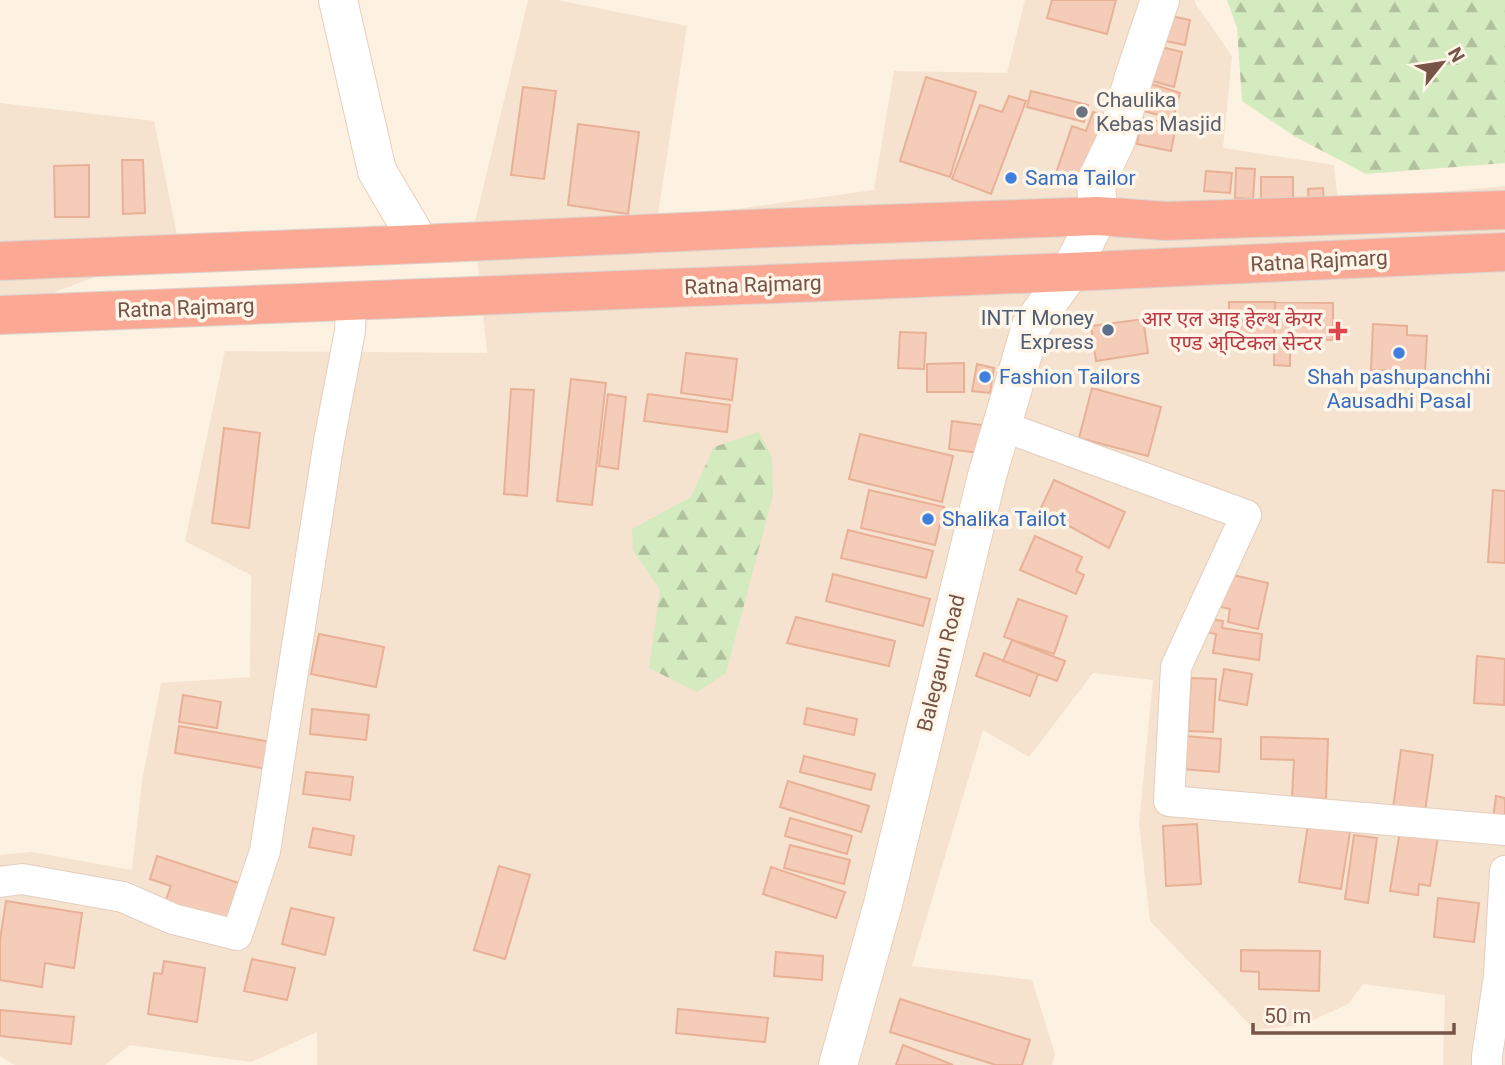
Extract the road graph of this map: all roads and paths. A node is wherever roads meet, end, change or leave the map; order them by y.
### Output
1 (338, 0) edge
2 (1160, 0) edge
3 (1505, 210) edge
4 (1098, 216) junction
5 (420, 244) junction
6 (1505, 252) edge
7 (0, 261) edge
8 (1075, 262) junction
9 (351, 301) junction
10 (0, 316) edge
11 (1002, 426) junction
12 (1505, 830) edge
13 (1505, 872) edge
14 (0, 882) edge
15 (838, 1065) edge
16 (1488, 1065) edge

1 - 5 street
2 - 4 street
3 - 4 highway, Ratna Rajmarg
4 - 5 highway, Ratna Rajmarg
4 - 8 street, Balegaun Road
5 - 7 highway, Ratna Rajmarg
6 - 8 highway, Ratna Rajmarg
8 - 9 highway, Ratna Rajmarg
8 - 11 street, Balegaun Road
9 - 10 highway, Ratna Rajmarg
9 - 14 street
11 - 12 street
11 - 15 street, Balegaun Road
13 - 16 street

